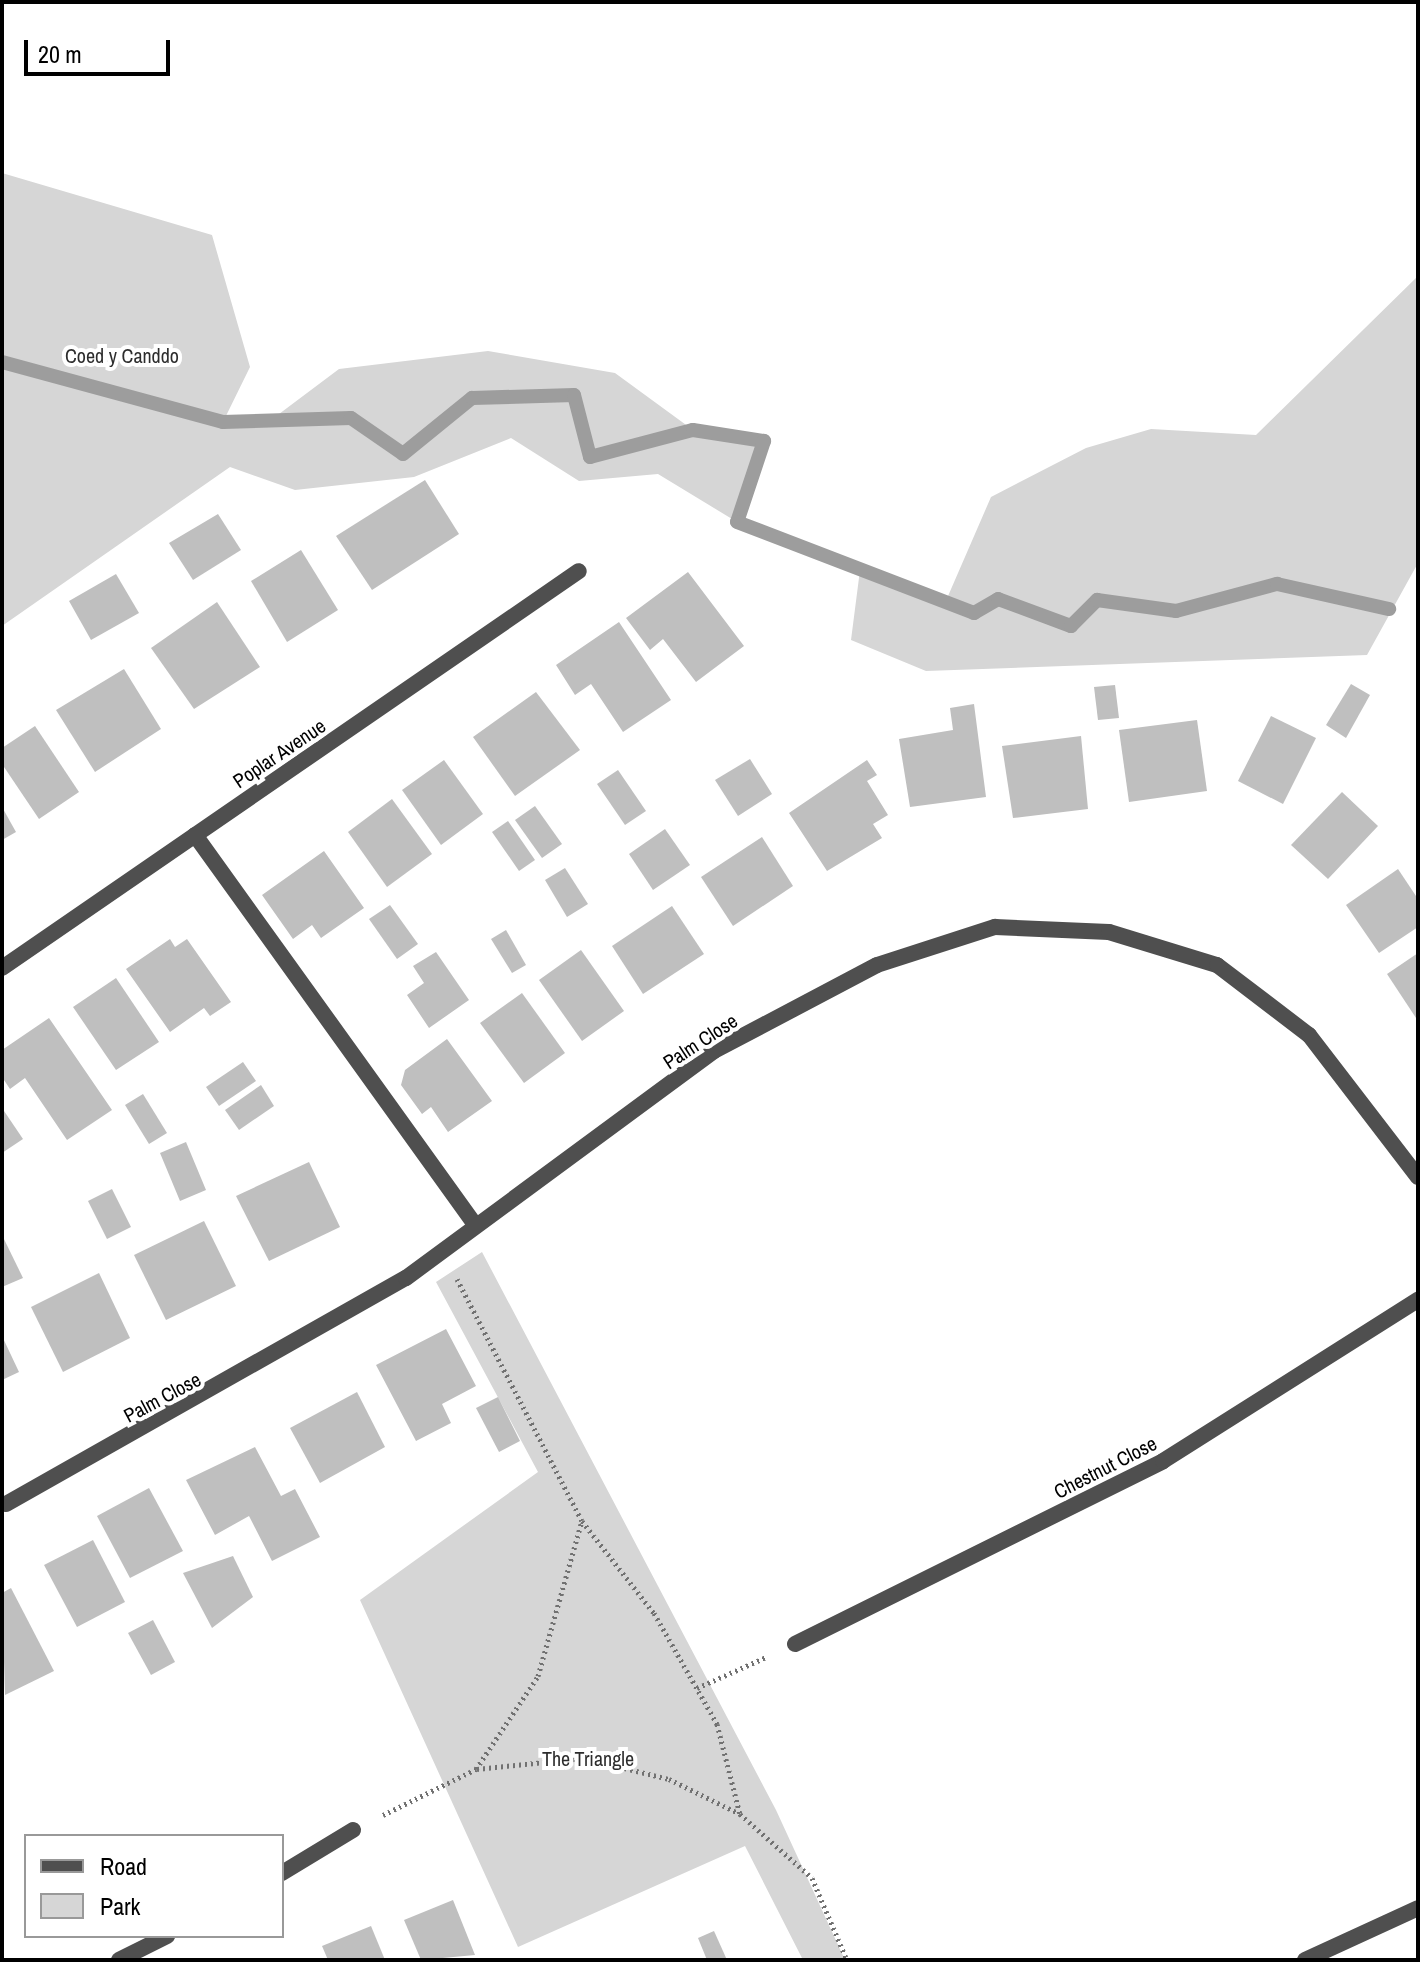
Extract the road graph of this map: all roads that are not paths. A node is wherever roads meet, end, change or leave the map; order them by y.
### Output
1 (579, 571) dead end
2 (195, 835) junction
3 (2, 968) edge
4 (1418, 1177) edge
5 (476, 1226) junction
6 (1418, 1300) edge
7 (6, 1504) dead end
8 (795, 1644) road end
9 (353, 1830) road end
10 (284, 1872) edge
11 (1418, 1908) edge
12 (163, 1938) edge
13 (119, 1960) edge
14 (1305, 1960) edge

1 - 2 street, Poplar Avenue
2 - 3 street, Poplar Avenue
2 - 5 street
4 - 5 street, Palm Close
5 - 7 street, Palm Close
6 - 8 street, Chestnut Close
9 - 10 street
11 - 14 street
12 - 13 street

